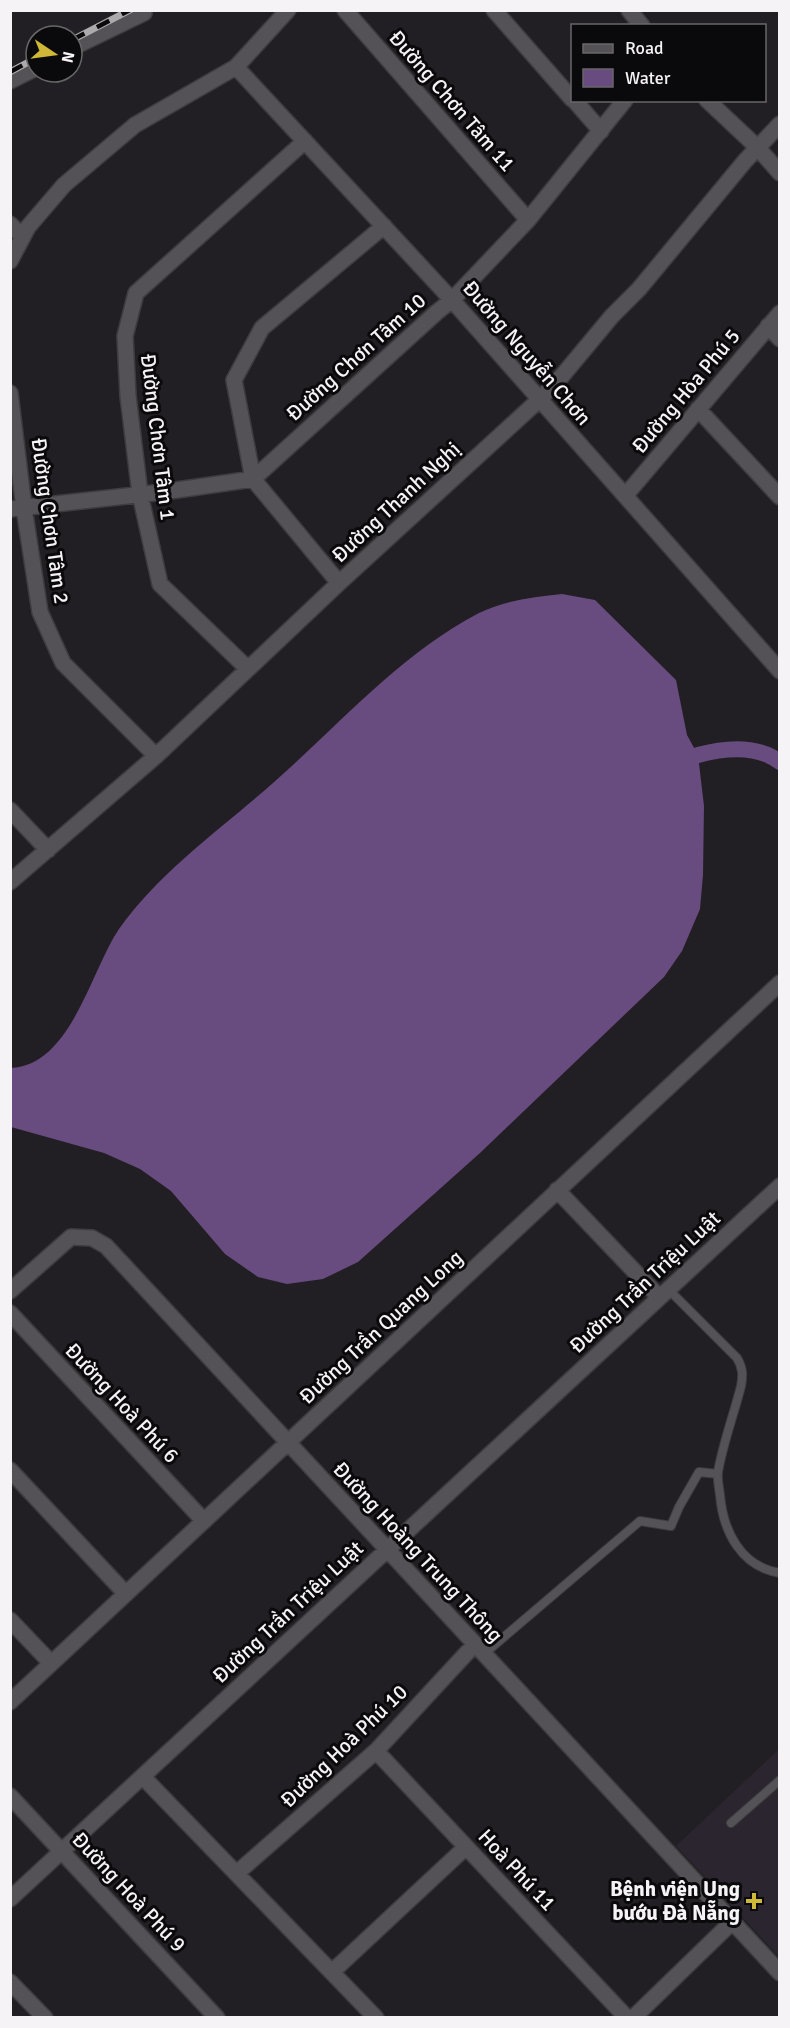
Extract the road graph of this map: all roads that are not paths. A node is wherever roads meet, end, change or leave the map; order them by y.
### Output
1 (288, 10) edge
2 (345, 10) edge
3 (494, 10) edge
4 (629, 10) edge
5 (144, 13) dead end
6 (640, 24) edge
7 (84, 42) edge
8 (236, 67) junction
9 (24, 74) edge
10 (10, 81) edge
11 (571, 98) edge
12 (575, 102) edge
13 (624, 102) edge
14 (709, 102) edge
15 (780, 124) edge
16 (601, 131) junction
17 (305, 141) junction
18 (758, 147) junction
19 (780, 173) edge
20 (528, 220) junction
21 (10, 224) edge
22 (384, 226) junction
23 (23, 237) junction
24 (10, 261) edge
25 (452, 300) junction
26 (780, 313) edge
27 (768, 326) junction
28 (780, 339) edge
29 (10, 393) edge
30 (540, 399) junction
31 (698, 409) junction
32 (253, 479) junction
33 (140, 494) junction
34 (624, 496) junction
35 (780, 497) edge
36 (17, 508) edge
37 (339, 583) junction
38 (248, 669) junction
39 (780, 671) edge
40 (156, 756) junction
41 (10, 810) edge
42 (48, 850) junction
43 (10, 882) edge
44 (780, 982) edge
45 (780, 1186) edge
46 (557, 1190) junction
47 (10, 1291) edge
48 (664, 1293) junction
49 (10, 1313) edge
50 (288, 1442) junction
51 (10, 1470) edge
52 (718, 1474) junction
53 (204, 1521) junction
54 (387, 1549) junction
55 (780, 1573) edge
56 (126, 1594) junction
57 (10, 1620) edge
58 (479, 1649) junction
59 (51, 1663) junction
60 (10, 1702) edge
61 (376, 1751) junction
62 (143, 1777) junction
63 (780, 1780) edge
64 (10, 1796) edge
65 (731, 1823) dead end
66 (466, 1847) junction
67 (63, 1852) junction
68 (237, 1873) junction
69 (10, 1899) edge
70 (732, 1922) junction
71 (333, 1971) junction
72 (780, 1973) edge
73 (10, 1982) edge
74 (45, 2018) edge
75 (217, 2018) edge
76 (376, 2018) edge
77 (627, 2018) edge
78 (633, 2018) edge

1 - 8 street
2 - 20 street, Đường Chơn Tâm 11
3 - 11 street
4 - 6 street
5 - 7 street
8 - 17 street, Đường Nguyễn Chơn
8 - 23 street
9 - 10 street
12 - 16 street
13 - 16 street, Đường Chơn Tâm 10
14 - 18 street
15 - 18 street, Đường Thanh Nghị
16 - 20 street, Đường Chơn Tâm 10
17 - 22 street, Đường Nguyễn Chơn
17 - 33 street, Đường Chơn Tâm 1
18 - 19 street
18 - 30 street, Đường Thanh Nghị
20 - 25 street, Đường Chơn Tâm 10
21 - 23 street
22 - 25 street, Đường Nguyễn Chơn
22 - 32 street
23 - 24 street
25 - 30 street, Đường Nguyễn Chơn
25 - 32 street, Đường Chơn Tâm 10
26 - 27 street, Đường Hòa Phú 5
27 - 28 street
27 - 31 street, Đường Hòa Phú 5
29 - 36 street, Đường Chơn Tâm 2
30 - 34 street, Đường Nguyễn Chơn
30 - 37 street, Đường Thanh Nghị
31 - 34 street, Đường Hòa Phú 5
31 - 35 street
32 - 33 street
32 - 37 street
33 - 36 street
33 - 38 street, Đường Chơn Tâm 1
34 - 39 street, Đường Nguyễn Chơn
36 - 40 street, Đường Chơn Tâm 2
37 - 38 street, Đường Thanh Nghị
38 - 40 street, Đường Thanh Nghị
40 - 42 street, Đường Thanh Nghị
41 - 42 street
42 - 43 street, Đường Thanh Nghị
44 - 46 street, Đường Trần Quang Long
45 - 48 street, Đường Trần Triệu Luật
46 - 48 street
46 - 50 street, Đường Trần Quang Long
47 - 50 street, Đường Hoàng Trung Thông
48 - 52 lane
48 - 54 street, Đường Trần Triệu Luật
49 - 53 street, Đường Hoà Phú 6
50 - 53 street, Đường Trần Quang Long
50 - 54 street, Đường Hoàng Trung Thông
51 - 56 street
52 - 55 lane
52 - 58 lane
53 - 56 street, Đường Trần Quang Long
54 - 58 street, Đường Hoàng Trung Thông
54 - 62 street, Đường Trần Triệu Luật
56 - 59 street, Đường Trần Quang Long
57 - 59 street
58 - 61 street, Đường Hoà Phú 10
58 - 70 street, Đường Hoàng Trung Thông
59 - 60 street, Đường Trần Quang Long
61 - 66 street, Hoà Phú 11
61 - 68 street, Đường Hoà Phú 10
62 - 67 street, Đường Trần Triệu Luật
62 - 68 street
63 - 65 lane
64 - 67 street, Đường Hoà Phú 9
66 - 71 street
66 - 77 street, Hoà Phú 11
67 - 69 street, Đường Trần Triệu Luật
67 - 75 street, Đường Hoà Phú 9
68 - 71 street
70 - 72 street, Đường Hoàng Trung Thông
70 - 78 street
71 - 76 street
73 - 74 street

